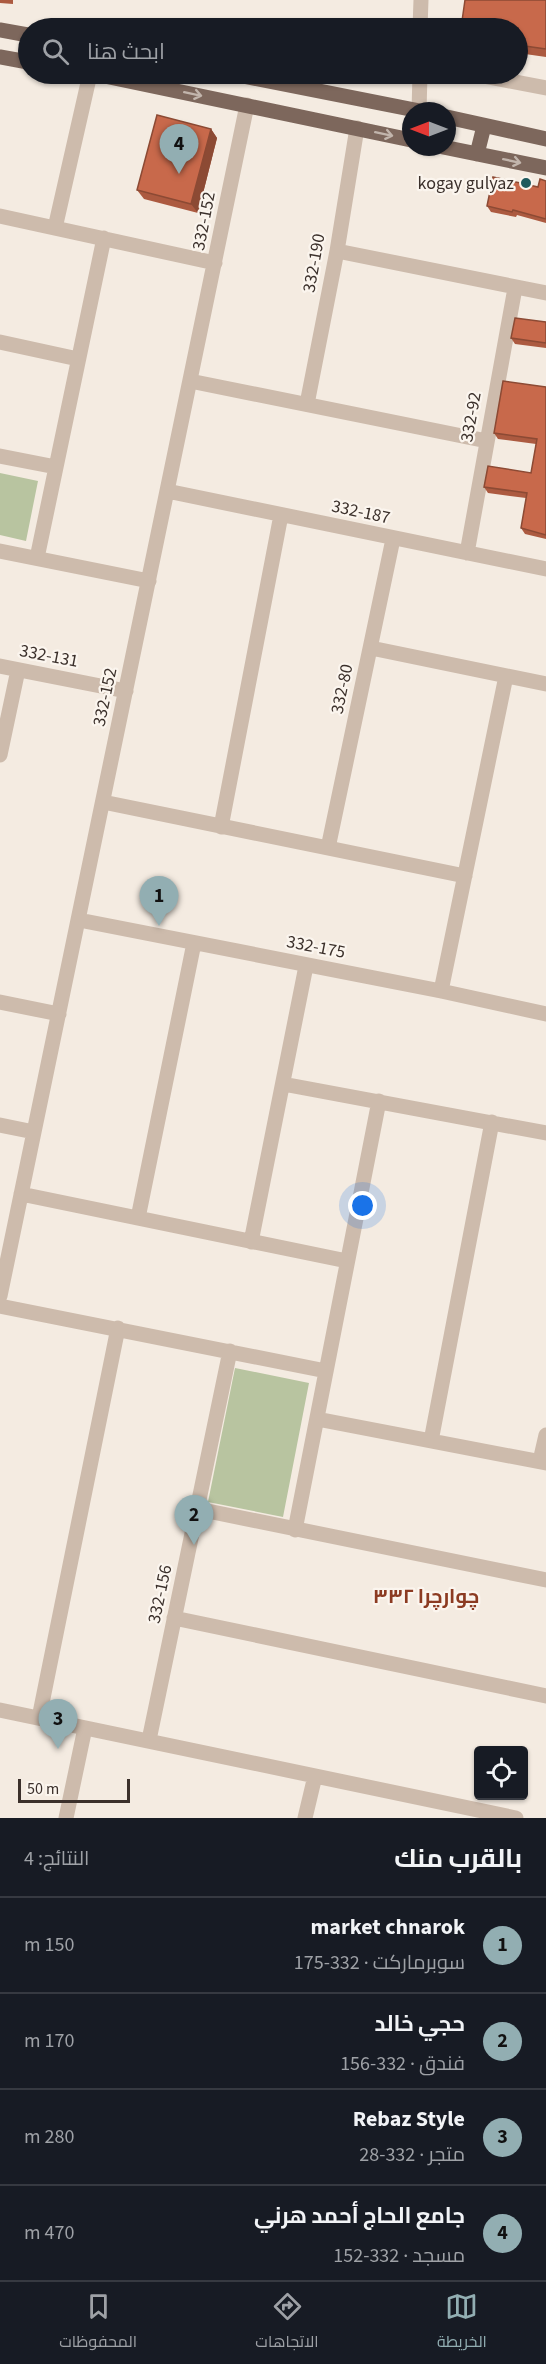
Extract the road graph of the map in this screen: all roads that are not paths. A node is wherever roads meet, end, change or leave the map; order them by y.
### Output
1 (421, 0) edge
2 (420, 18) edge
3 (0, 30) edge
4 (18, 33) edge
5 (0, 57) edge
6 (18, 60) edge
7 (90, 84) edge
8 (142, 84) edge
9 (283, 84) edge
10 (420, 84) edge
11 (525, 84) edge
12 (546, 88) edge
13 (419, 102) edge
14 (247, 105) junction
15 (402, 108) edge
16 (456, 119) edge
17 (484, 126) junction
18 (357, 129) junction
19 (402, 138) edge
20 (546, 139) edge
21 (456, 150) edge
22 (477, 154) junction
23 (546, 168) edge
24 (0, 216) edge
25 (55, 228) junction
26 (104, 238) junction
27 (337, 251) junction
28 (215, 262) junction
29 (515, 288) junction
30 (546, 293) edge
31 (0, 342) edge
32 (78, 359) junction
33 (190, 381) junction
34 (307, 404) junction
35 (487, 441) junction
36 (0, 456) edge
37 (56, 467) junction
38 (167, 491) junction
39 (281, 515) junction
40 (393, 539) junction
41 (0, 551) edge
42 (467, 553) junction
43 (36, 558) junction
44 (546, 569) edge
45 (149, 581) junction
46 (371, 648) junction
47 (0, 666) edge
48 (18, 670) junction
49 (506, 676) junction
50 (546, 684) edge
51 (126, 691) junction
52 (0, 755) edge
53 (103, 802) junction
54 (221, 827) junction
55 (327, 848) junction
56 (465, 876) junction
57 (80, 920) junction
58 (194, 943) junction
59 (306, 966) junction
60 (441, 991) junction
61 (0, 1002) edge
62 (59, 1014) junction
63 (546, 1014) edge
64 (283, 1084) junction
65 (379, 1101) junction
66 (492, 1122) junction
67 (0, 1125) edge
68 (34, 1132) junction
69 (546, 1133) edge
70 (21, 1194) junction
71 (138, 1218) junction
72 (251, 1242) junction
73 (347, 1261) junction
74 (0, 1296) edge
75 (0, 1306) edge
76 (118, 1328) junction
77 (230, 1351) junction
78 (326, 1371) junction
79 (317, 1419) junction
80 (546, 1435) edge
81 (431, 1441) junction
82 (543, 1462) edge
83 (198, 1509) junction
84 (295, 1530) junction
85 (546, 1580) edge
86 (174, 1618) junction
87 (546, 1696) edge
88 (0, 1710) edge
89 (39, 1718) junction
90 (85, 1728) junction
91 (149, 1740) junction
92 (315, 1776) junction
93 (475, 1814) edge
94 (66, 1818) edge
95 (305, 1818) edge
96 (516, 1818) edge

1 - 2 street
3 - 4 main road
5 - 6 main road
7 - 25 street
8 -> 14 main road
9 - 15 main road
10 - 13 street
11 - 12 street
14 - 18 main road
14 - 28 street, 332-152
16 - 17 main road
17 - 20 main road
17 - 22 main road
18 -> 19 main road
18 - 27 street, 332-190
21 - 22 main road
22 -> 23 main road
24 - 25 street
25 - 26 street
26 - 28 street
26 - 32 street
27 - 29 street
27 - 34 street, 332-190
28 - 33 street, 332-152
29 - 30 street
29 - 35 street, 332-92
31 - 32 street
32 - 37 street
33 - 34 street
33 - 38 street, 332-152
34 - 35 street
35 - 42 street, 332-92
36 - 37 street
37 - 43 street
38 - 39 street, 332-187
38 - 45 street, 332-152
39 - 40 street, 332-187
39 - 54 street
40 - 42 street, 332-187
40 - 46 street, 332-80
41 - 43 street
42 - 44 street, 332-187
43 - 45 street
45 - 51 street, 332-152
46 - 49 street
46 - 55 street, 332-80
47 - 48 street, 332-131
48 - 51 street, 332-131
48 - 52 street
49 - 50 street
49 - 56 street
51 - 53 street, 332-152
53 - 54 street
53 - 57 street, 332-152
54 - 55 street
55 - 56 street
56 - 60 street
57 - 58 street, 332-175
57 - 62 street, 332-152
58 - 59 street, 332-175
58 - 71 street
59 - 60 street, 332-175
59 - 64 street
60 - 63 street, 332-175
61 - 62 street
62 - 68 street, 332-152
64 - 65 street
64 - 72 street
65 - 66 street
65 - 73 street
66 - 69 street
66 - 81 street
67 - 68 street
68 - 70 street, 332-152
70 - 71 street
70 - 74 street, 332-152
71 - 72 street
72 - 73 street
73 - 78 street
75 - 76 street
76 - 77 street
76 - 89 street
77 - 78 street
77 - 83 street, 332-156
78 - 79 street
79 - 81 street
79 - 84 street
80 - 82 street
81 - 82 street
83 - 84 street
83 - 86 street, 332-156
84 - 85 street
86 - 87 street
86 - 91 street, 332-156
88 - 89 street
89 - 90 street
90 - 91 street
90 - 94 street
91 - 92 street
92 - 93 street
92 - 95 street
93 - 96 street

